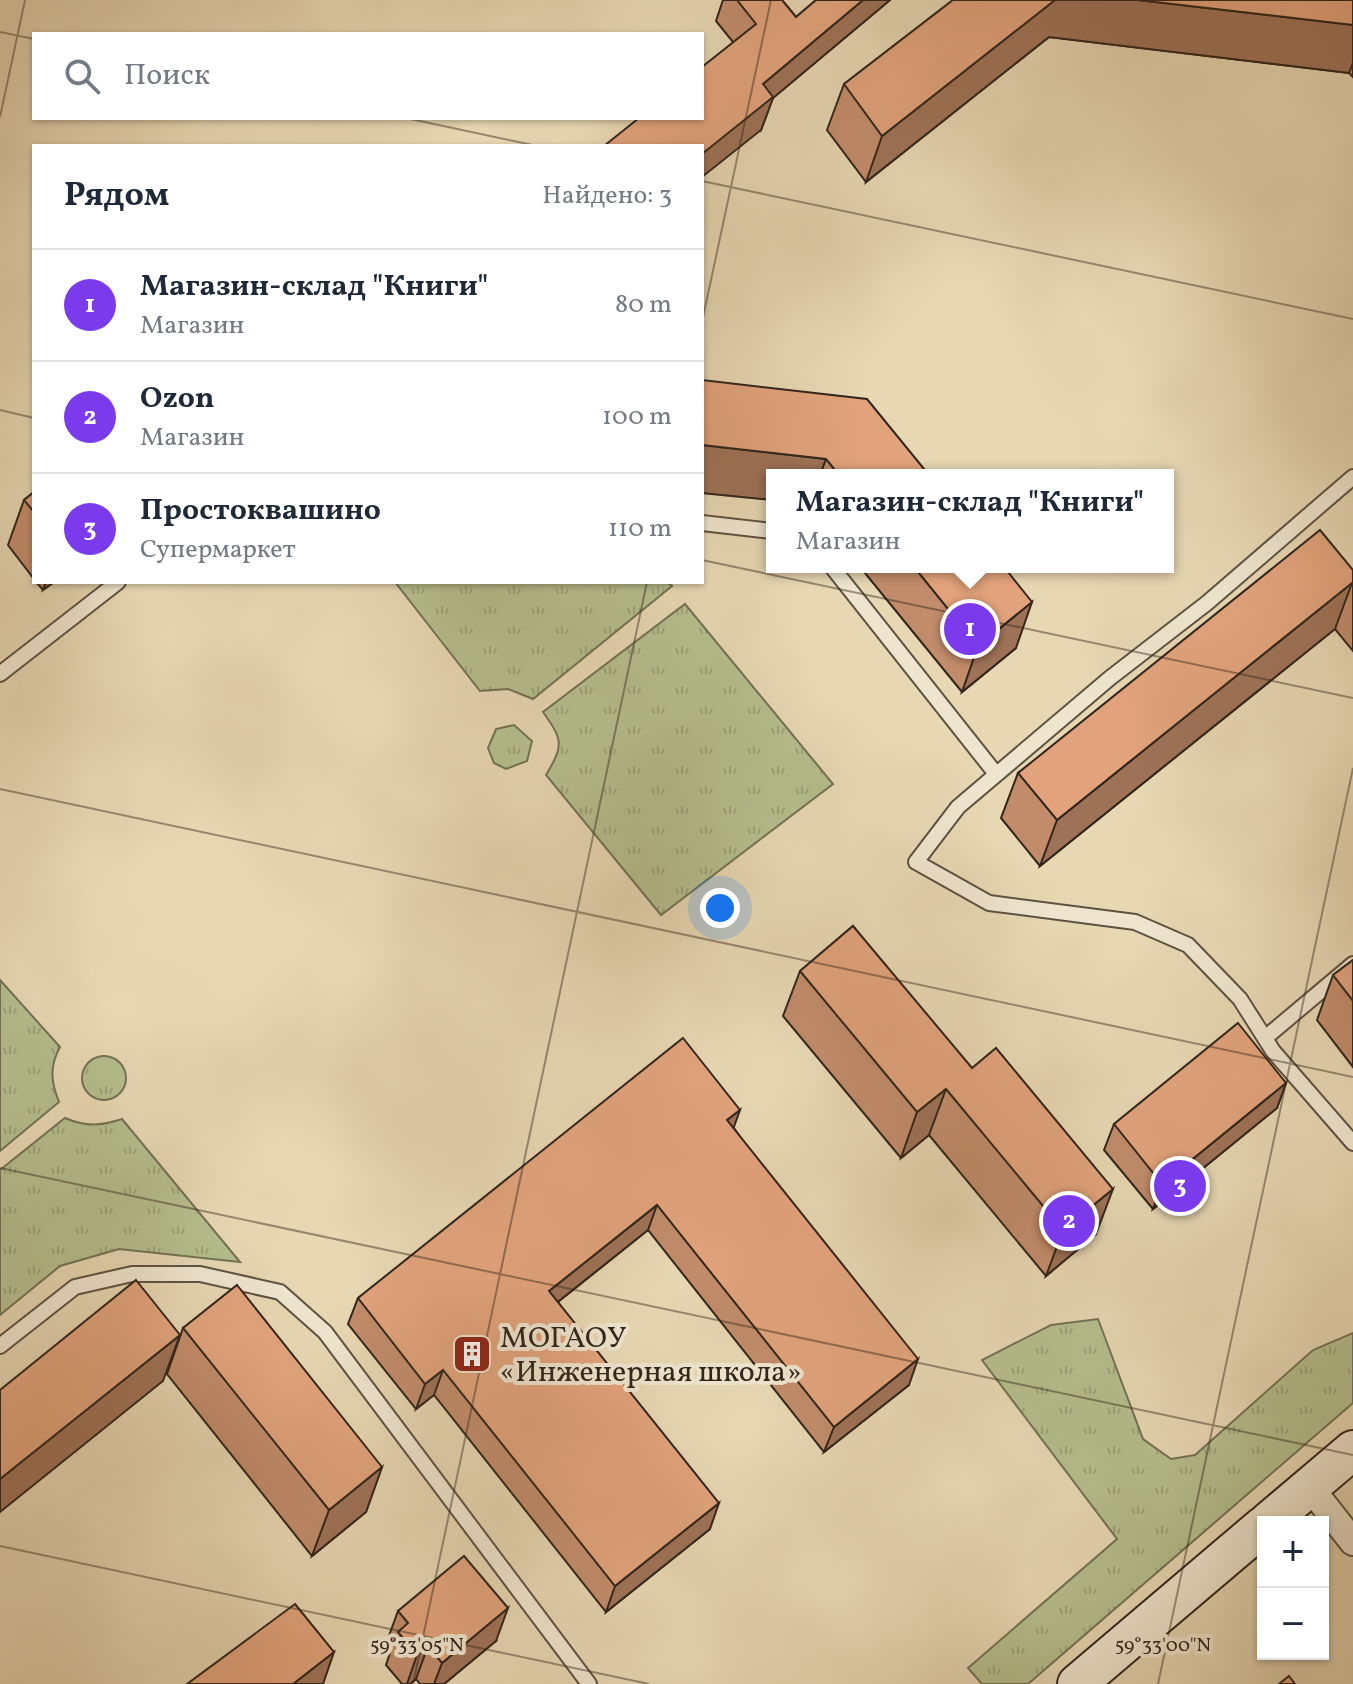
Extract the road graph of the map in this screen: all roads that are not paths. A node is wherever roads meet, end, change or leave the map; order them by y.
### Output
1 (1353, 477) edge
2 (704, 523) edge
3 (766, 530) edge
4 (837, 573) edge
5 (115, 584) edge
6 (0, 674) edge
7 (996, 774) junction
8 (1353, 964) edge
9 (1265, 1038) junction
10 (1353, 1143) edge
11 (0, 1346) edge
12 (1353, 1450) edge
13 (1309, 1486) junction
14 (1275, 1516) edge
15 (1257, 1531) edge
16 (1353, 1542) edge
17 (589, 1684) edge
18 (1077, 1684) edge

1 - 7 lane
2 - 3 lane
4 - 7 lane
5 - 6 lane
7 - 9 lane
8 - 9 lane
9 - 10 lane
11 - 17 lane
12 - 13 main road
13 - 14 main road
13 - 16 street
15 - 18 main road

